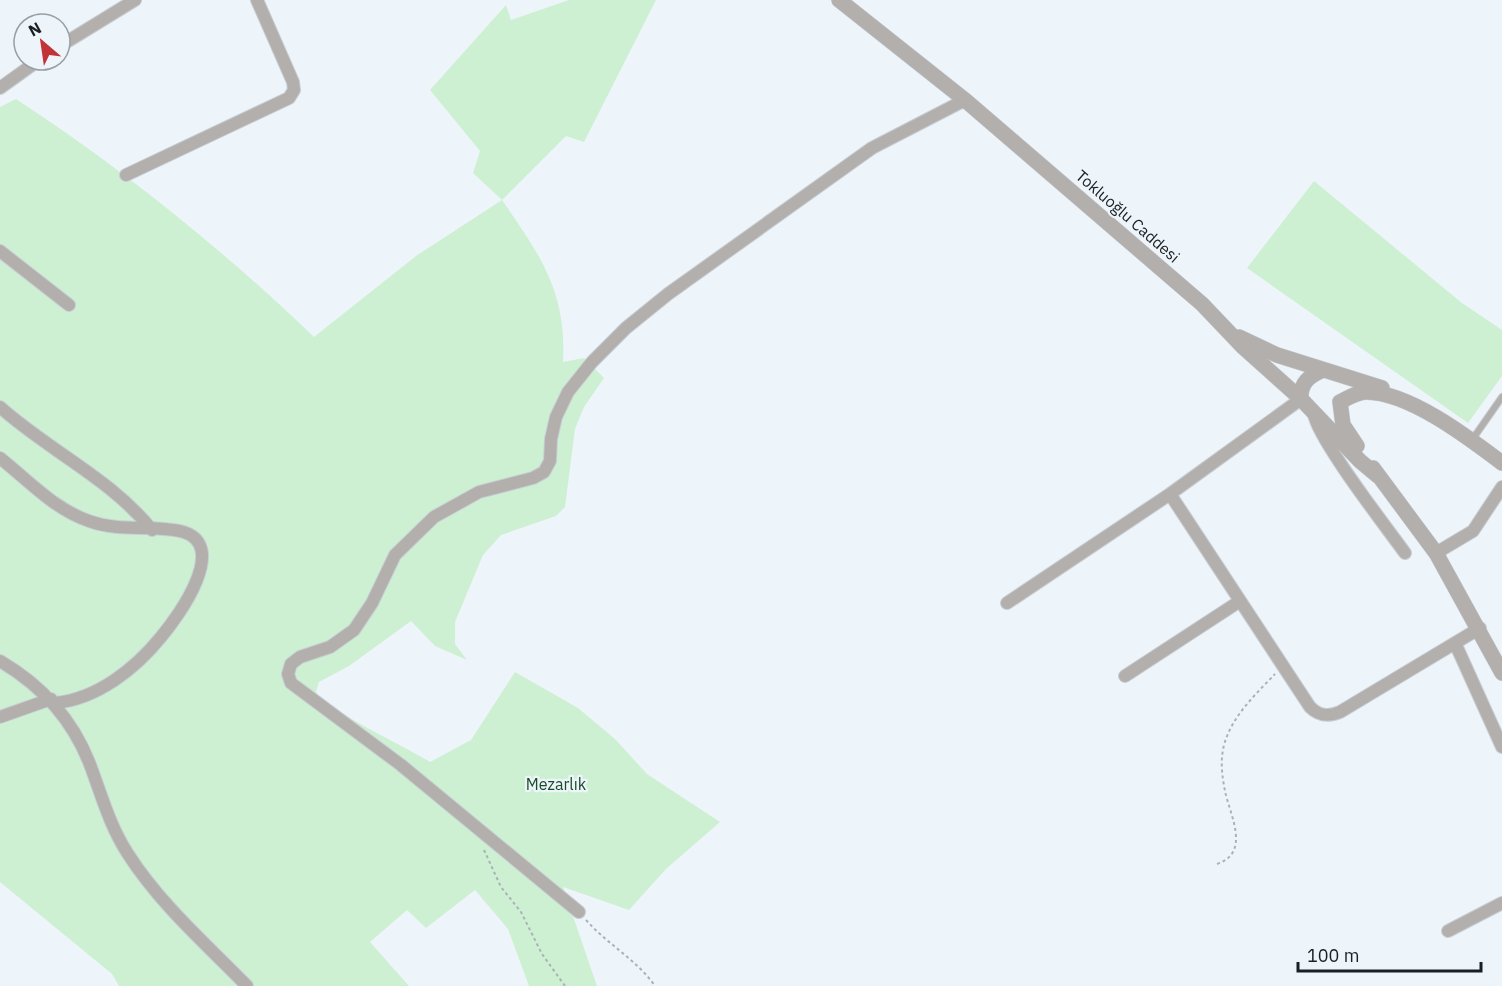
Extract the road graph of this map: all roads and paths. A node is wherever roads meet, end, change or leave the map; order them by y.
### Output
1 (135, 0) edge
2 (257, 0) edge
3 (839, 0) edge
4 (856, 0) edge
5 (882, 34) junction
6 (72, 38) edge
7 (22, 72) edge
8 (0, 88) edge
9 (965, 100) junction
10 (126, 175) dead end
11 (0, 251) edge
12 (69, 305) dead end
13 (1232, 333) junction
14 (1330, 372) junction
15 (1502, 397) edge
16 (1301, 399) junction
17 (1402, 401) junction
18 (1340, 402) junction
19 (0, 407) edge
20 (1314, 412) junction
21 (1472, 440) junction
22 (0, 458) edge
23 (1502, 463) edge
24 (1378, 476) junction
25 (1502, 487) edge
26 (1170, 494) junction
27 (152, 530) junction
28 (1405, 553) dead end
29 (1436, 554) junction
30 (1240, 601) junction
31 (1007, 603) dead end
32 (1480, 628) junction
33 (1455, 643) junction
34 (0, 661) edge
35 (1283, 667) junction
36 (1502, 673) edge
37 (1125, 676) dead end
38 (53, 701) junction
39 (0, 717) edge
40 (1502, 747) edge
41 (480, 830) junction
42 (1217, 864) dead end
43 (1502, 903) edge
44 (579, 912) joint
45 (1448, 931) dead end
46 (247, 986) edge
47 (565, 986) edge
48 (655, 986) edge

1 - 6 street
2 - 10 street
3 - 5 street, Tokluoğlu Caddesi
4 - 5 street
5 - 9 street, Tokluoğlu Caddesi
7 - 8 street
9 - 13 street, Tokluoğlu Caddesi
9 - 41 street
11 - 12 street
13 - 14 street
13 - 16 street, Tokluoğlu Caddesi
14 - 16 street
14 - 17 street
14 - 18 street
15 - 21 lane
16 - 20 street, Tokluoğlu Caddesi
16 - 26 street
17 - 18 street
17 - 21 street
18 - 20 street
18 - 24 street, Tokluoğlu Caddesi
19 - 27 street
20 - 24 street, Tokluoğlu Caddesi
20 - 28 street
21 - 23 street
22 - 27 street
24 - 29 street, Tokluoğlu Caddesi
25 - 29 street
26 - 30 street
26 - 31 street
27 - 38 street
29 - 32 street, Tokluoğlu Caddesi
30 - 35 street
30 - 37 street
32 - 33 street
32 - 36 street, Tokluoğlu Caddesi
33 - 35 street
33 - 40 street
34 - 38 street
35 - 42 path
38 - 39 street
38 - 46 street
41 - 44 street
41 - 47 path
43 - 45 street
44 - 48 path

